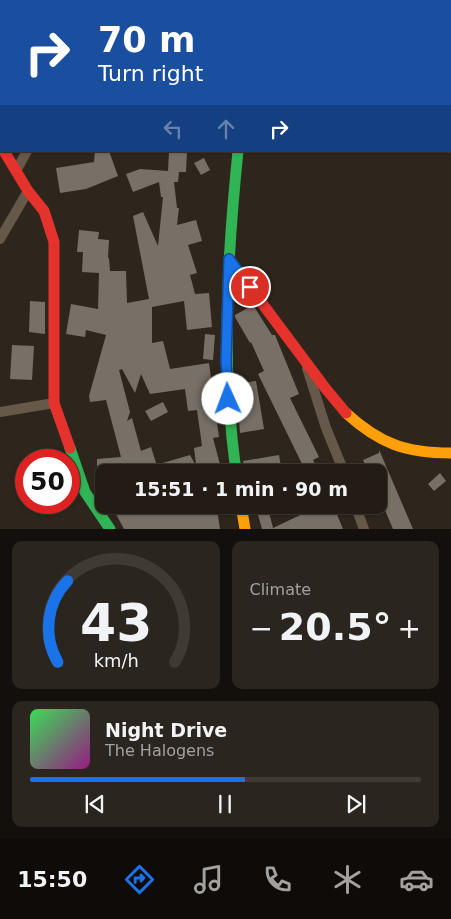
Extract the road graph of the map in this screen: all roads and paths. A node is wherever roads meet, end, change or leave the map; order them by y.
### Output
1 (5, 152) edge
2 (27, 152) edge
3 (238, 152) edge
4 (16, 171) junction
5 (28, 191) junction
6 (0, 238) edge
7 (229, 259) junction
8 (303, 358) junction
9 (54, 403) junction
10 (0, 412) edge
11 (451, 453) edge
12 (235, 464) edge
13 (341, 464) edge
14 (242, 514) edge
15 (359, 514) edge
16 (110, 529) edge
17 (245, 529) edge
18 (364, 529) edge

1 - 4 street
2 - 4 street
3 - 7 street
4 - 5 street
5 - 6 street
5 - 9 street
7 - 8 street
7 - 12 street
8 - 11 street
8 - 13 street
9 - 10 street
9 - 16 street
14 - 17 street
15 - 18 street

